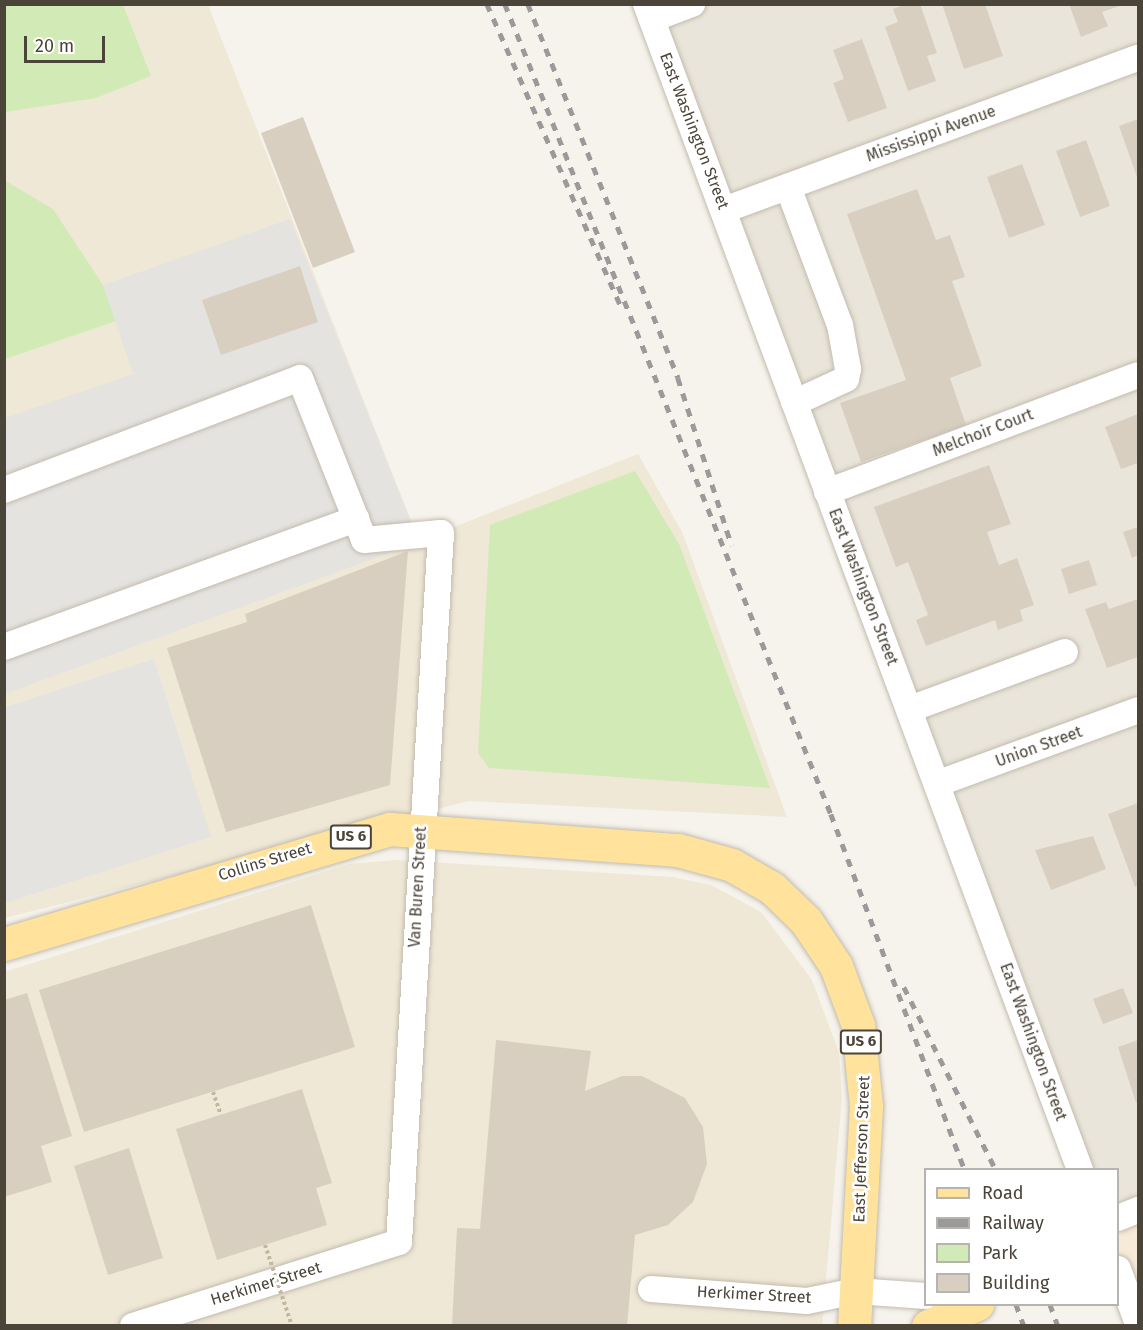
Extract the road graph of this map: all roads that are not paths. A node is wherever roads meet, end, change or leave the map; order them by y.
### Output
1 (692, 4) edge
2 (649, 12) edge
3 (1138, 58) edge
4 (788, 187) junction
5 (724, 210) junction
6 (1138, 375) edge
7 (794, 403) junction
8 (4, 490) edge
9 (827, 492) junction
10 (356, 519) junction
11 (4, 647) edge
12 (1065, 652) dead end
13 (910, 709) junction
14 (1138, 710) edge
15 (939, 783) junction
16 (421, 829) junction
17 (712, 857) joint
18 (4, 944) edge
19 (1079, 1168) edge
20 (1138, 1210) edge
21 (1119, 1218) edge
22 (399, 1242) joint
23 (1119, 1272) edge
24 (651, 1289) dead end
25 (856, 1291) junction
26 (924, 1296) edge
27 (975, 1306) edge
28 (1138, 1324) edge
29 (133, 1326) edge
30 (854, 1326) edge
31 (928, 1326) edge

1 - 2 street
2 - 5 street, East Washington Street
3 - 4 street, Mississippi Avenue
4 - 5 street, Mississippi Avenue
4 - 7 street
5 - 7 street, East Washington Street
6 - 9 street, Melchoir Court
7 - 9 street, East Washington Street
8 - 10 street
9 - 13 street, East Washington Street
10 - 11 street
10 - 16 street, Van Buren Street
12 - 13 street
13 - 15 street, East Washington Street
14 - 15 street, Union Street
15 - 19 street, East Washington Street
16 - 17 main road, Collins Street / US 6
16 - 18 main road, Collins Street / US 6
16 - 22 street, Van Buren Street
17 - 25 main road, East Jefferson Street / US 6
20 - 21 street
22 - 29 street, Herkimer Street
23 - 28 street
24 - 25 street, Herkimer Street
25 - 26 street, Herkimer Street
25 - 30 main road, East Jefferson Street / US 6
27 - 31 main road

